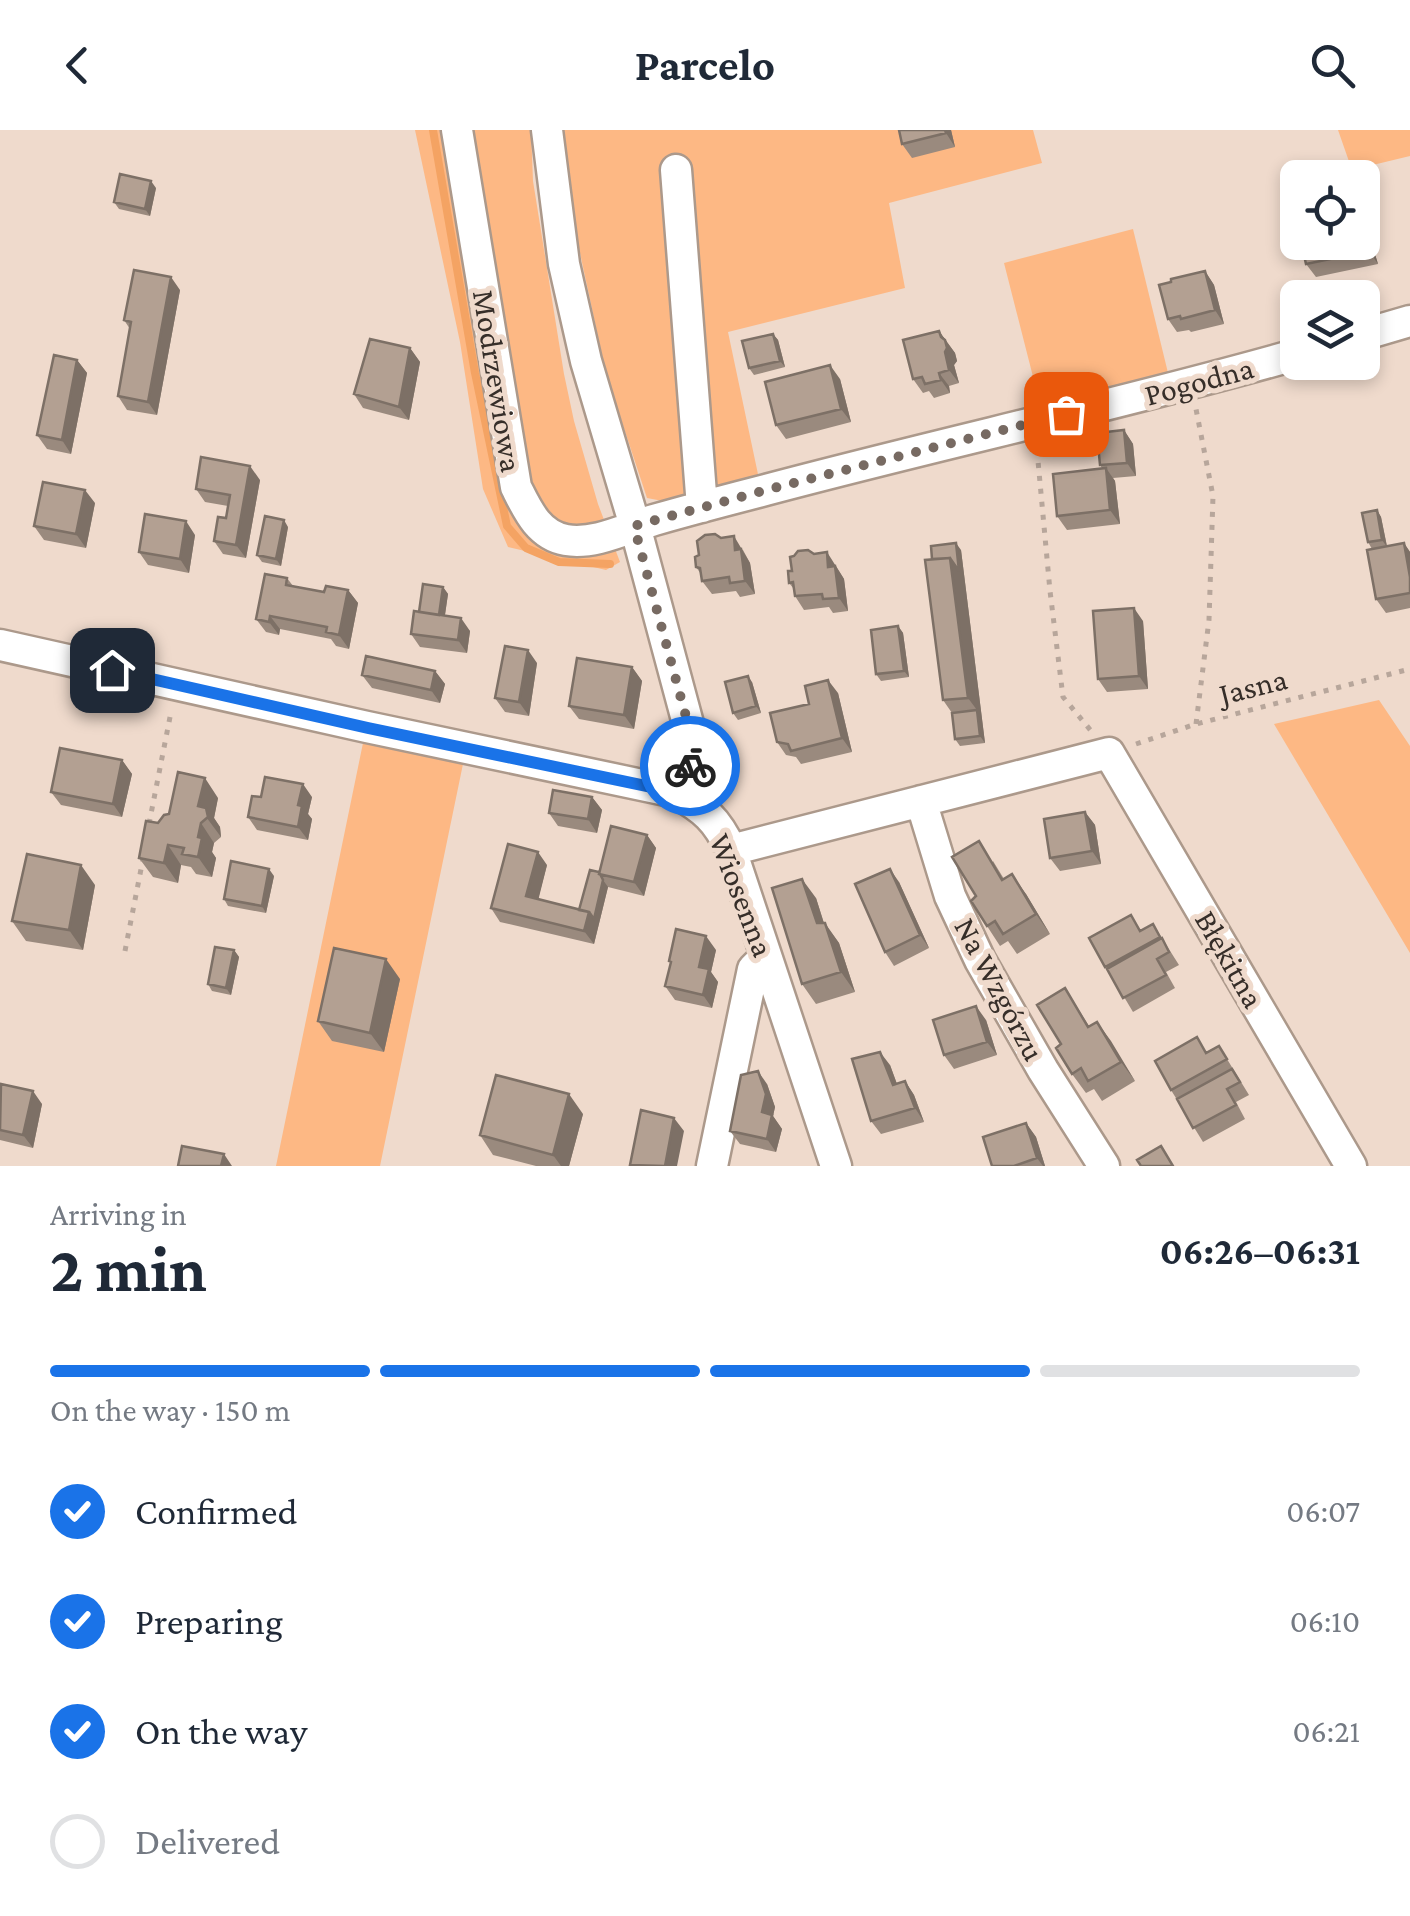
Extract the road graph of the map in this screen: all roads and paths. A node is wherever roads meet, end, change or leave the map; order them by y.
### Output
1 (456, 130) edge
2 (547, 130) edge
3 (676, 170) dead end
4 (1410, 321) edge
5 (1380, 330) edge
6 (1280, 359) edge
7 (1192, 384) junction
8 (1034, 422) junction
9 (702, 507) junction
10 (634, 526) junction
11 (0, 645) edge
12 (1410, 670) edge
13 (176, 684) junction
14 (1196, 724) junction
15 (1109, 753) junction
16 (675, 792) junction
17 (920, 801) junction
18 (147, 836) edge
19 (731, 850) junction
20 (143, 856) edge
21 (125, 951) dead end
22 (766, 956) junction
23 (712, 1166) edge
24 (836, 1166) edge
25 (1104, 1166) edge
26 (1351, 1166) edge

1 - 10 street, Modrzewiowa
2 - 10 street
3 - 9 street
4 - 5 street
6 - 7 street, Pogodna
7 - 8 street, Pogodna
7 - 14 path
8 - 9 street, Pogodna
8 - 15 path
9 - 10 street, Pogodna
10 - 16 street
11 - 13 street
12 - 14 path, Jasna
13 - 16 street
13 - 18 path
14 - 15 path, Jasna
15 - 17 street
15 - 26 street, Błękitna
16 - 19 street, Wiosenna
17 - 19 street
17 - 25 street, Na Wzgórzu
19 - 22 street, Wiosenna
20 - 21 path
22 - 23 street
22 - 24 street, Wiosenna

